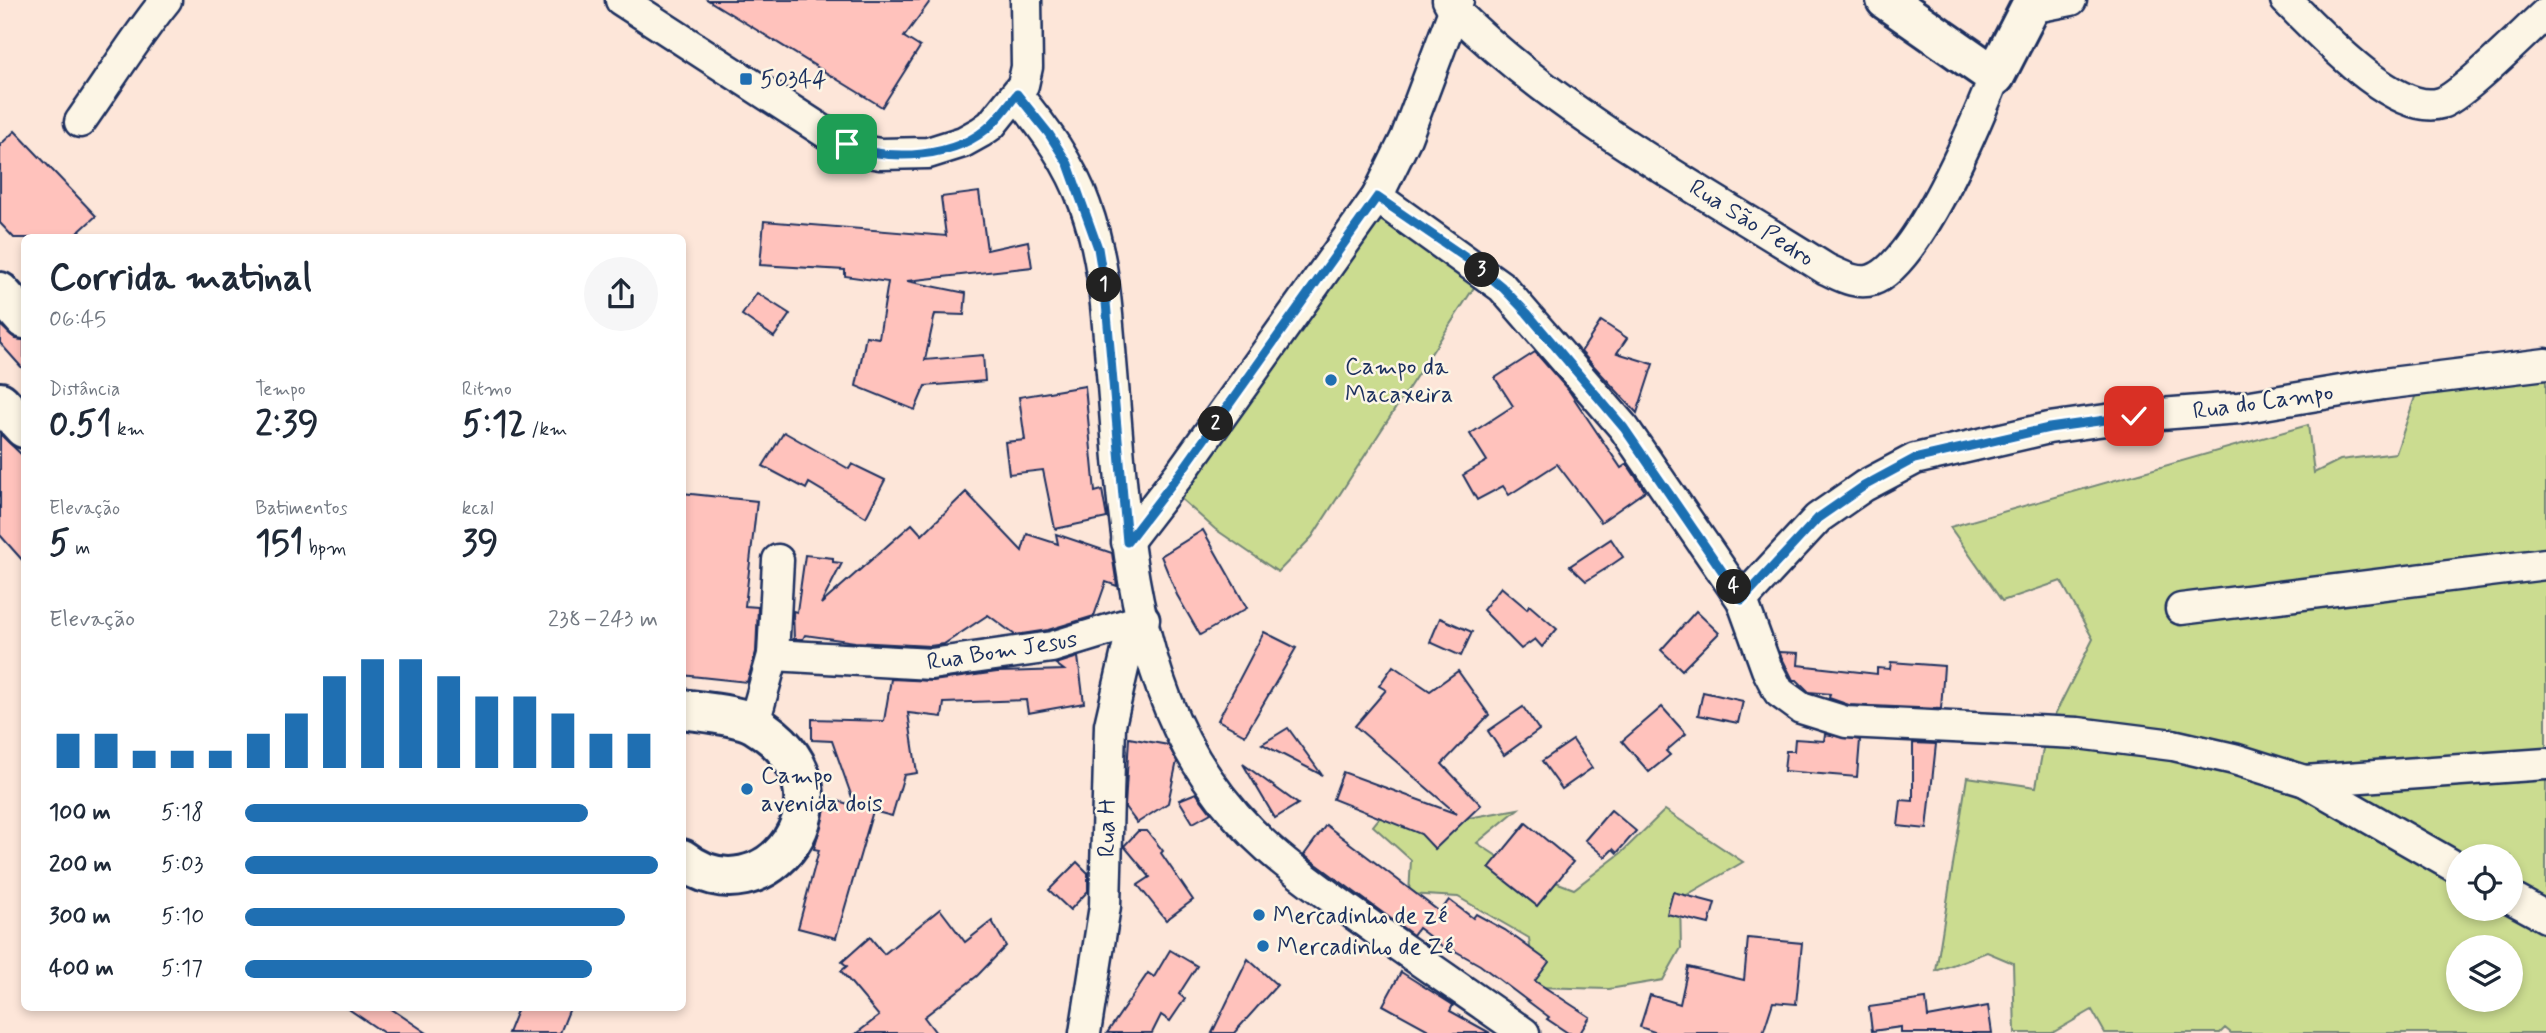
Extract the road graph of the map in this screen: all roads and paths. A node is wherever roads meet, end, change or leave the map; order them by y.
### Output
1 (166, 0) edge
2 (621, 0) edge
3 (1026, 0) edge
4 (1886, 0) edge
5 (2071, 0) edge
6 (2286, 0) edge
7 (1453, 3) edge
8 (2032, 4) edge
9 (2546, 13) edge
10 (1996, 76) junction
11 (1017, 94) junction
12 (80, 122) dead end
13 (1377, 197) junction
14 (0, 292) edge
15 (21, 315) edge
16 (2546, 364) edge
17 (0, 402) edge
18 (21, 425) edge
19 (1127, 542) junction
20 (778, 560) dead end
21 (2546, 564) edge
22 (1742, 600) junction
23 (2181, 609) dead end
24 (1138, 622) junction
25 (772, 655) junction
26 (686, 710) edge
27 (754, 723) junction
28 (2546, 764) edge
29 (2305, 781) junction
30 (686, 862) edge
31 (2446, 862) edge
32 (2523, 905) edge
33 (2546, 917) edge
34 (1085, 1033) edge
35 (1524, 1033) edge

1 - 12 street
2 - 11 street
3 - 11 street
4 - 10 street
5 - 8 street
6 - 9 street
7 - 10 street, Rua São Pedro
7 - 13 street
8 - 10 street
11 - 19 street
13 - 19 street
13 - 22 street
14 - 15 street
16 - 22 street, Rua do Campo
17 - 18 street
19 - 24 street
20 - 25 street
21 - 23 street
22 - 29 street
24 - 25 street, Rua Bom Jesus
24 - 34 street, Rua H
24 - 35 street
25 - 27 street
26 - 27 street
27 - 30 street
28 - 29 street
29 - 31 street
32 - 33 street

